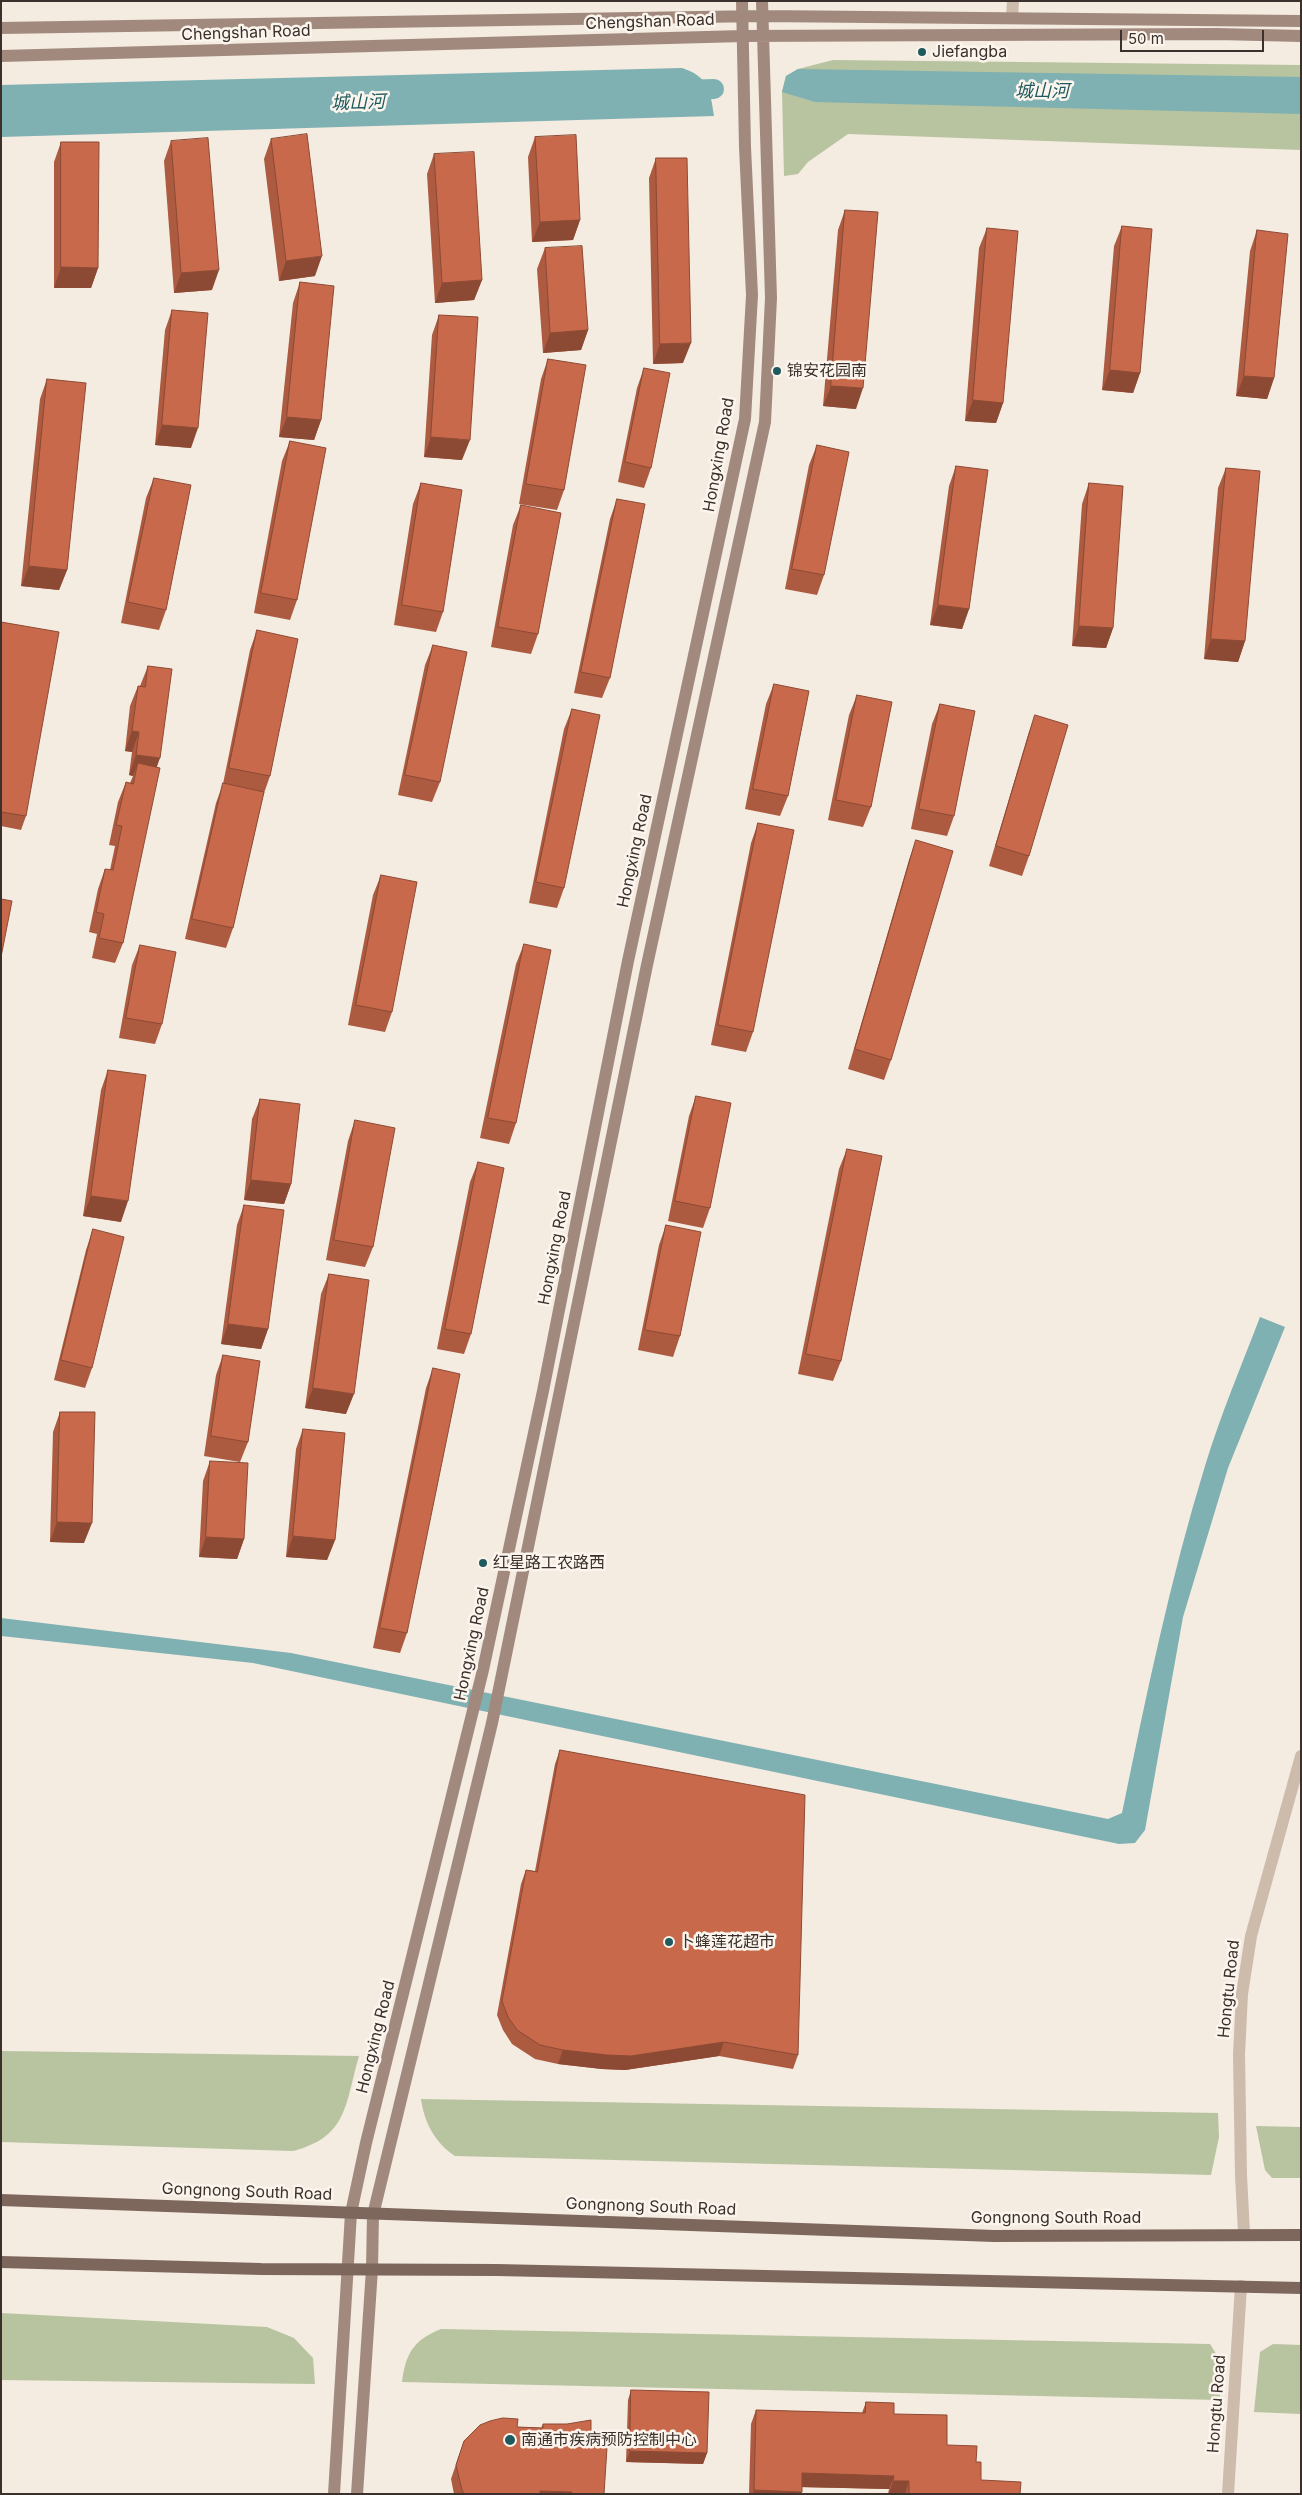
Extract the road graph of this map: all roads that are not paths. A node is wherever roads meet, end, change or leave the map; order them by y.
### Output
1 (742, 1) edge
2 (762, 1) edge
3 (1013, 1) edge
4 (742, 16) junction
5 (762, 16) junction
6 (1012, 18) junction
7 (1301, 21) edge
8 (1, 28) edge
9 (743, 36) junction
10 (762, 36) junction
11 (1301, 36) edge
12 (1, 56) edge
13 (1301, 1756) edge
14 (1, 2200) edge
15 (351, 2213) junction
16 (373, 2215) junction
17 (1244, 2233) junction
18 (1301, 2234) edge
19 (1, 2262) edge
20 (372, 2269) junction
21 (347, 2270) junction
22 (1241, 2286) junction
23 (1301, 2288) edge
24 (334, 2494) edge
25 (357, 2494) edge
26 (1228, 2494) edge

1 - 4 main road, Hongxing Road
2 - 5 main road, Hongxing Road
3 - 6 street
4 - 5 main road, Chengshan Road
4 - 8 main road, Chengshan Road
4 - 9 main road, Hongxing Road
5 - 6 main road, Chengshan Road
5 - 10 main road, Hongxing Road
6 - 7 main road, Chengshan Road
9 - 10 main road, Chengshan Road
9 - 12 main road, Chengshan Road
9 - 15 main road, Hongxing Road
10 - 11 main road, Chengshan Road
10 - 16 main road, Hongxing Road
13 - 17 street, Hongtu Road
14 - 15 main road, Gongnong South Road
15 - 16 main road, Gongnong South Road
15 - 21 main road, Hongxing Road
16 - 17 main road, Gongnong South Road
16 - 20 main road, Hongxing Road
17 - 18 main road, Gongnong South Road
19 - 21 main road
20 - 21 main road
20 - 22 main road
20 - 25 main road, Hongxing Road
21 - 24 main road, Hongxing Road
22 - 23 main road
22 - 26 street, Hongtu Road

